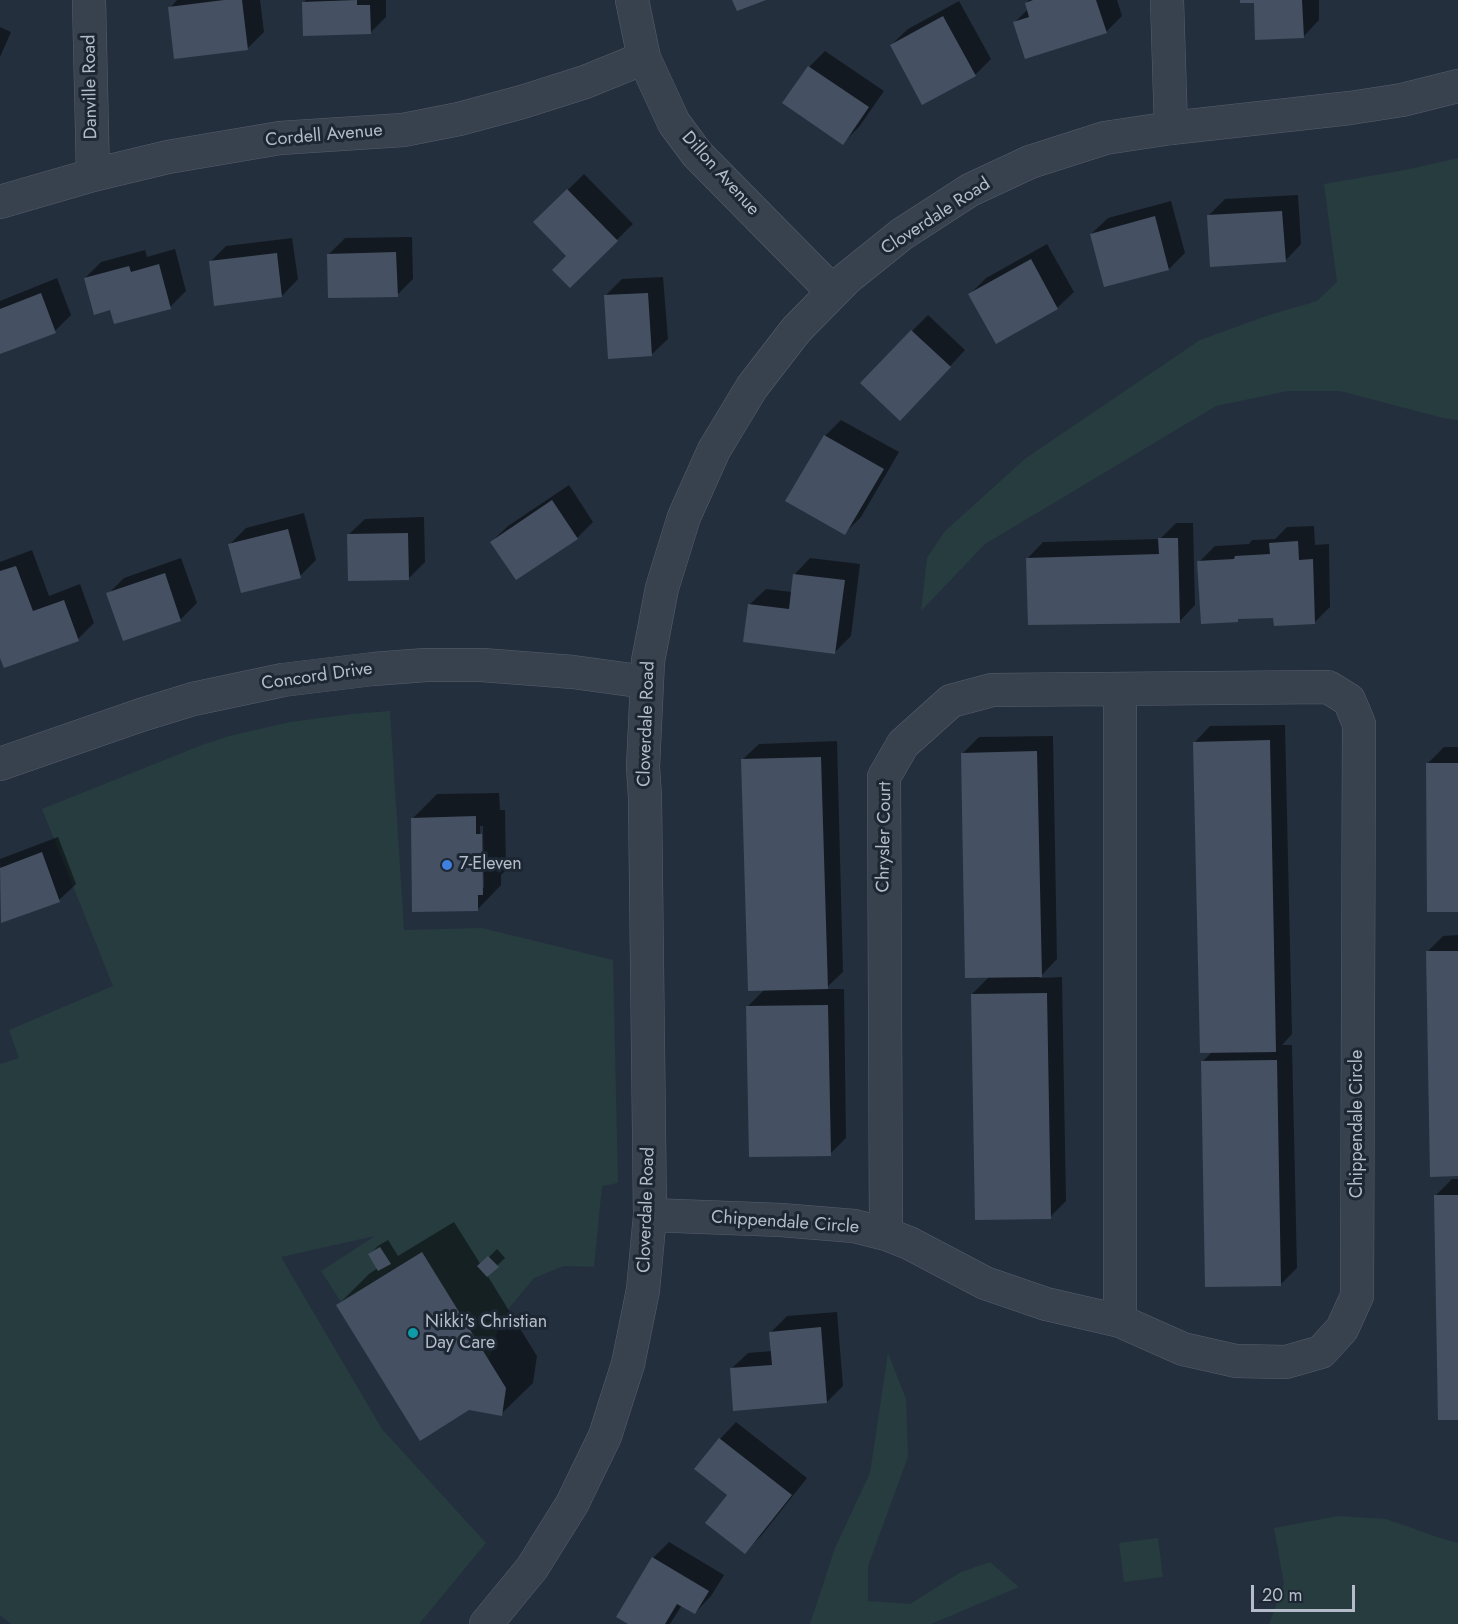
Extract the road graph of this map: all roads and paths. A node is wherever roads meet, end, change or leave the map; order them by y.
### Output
1 (89, 0) edge
2 (632, 0) edge
3 (1167, 0) edge
4 (644, 58) junction
5 (1458, 86) edge
6 (1171, 128) junction
7 (93, 175) junction
8 (0, 202) edge
9 (833, 292) junction
10 (646, 682) junction
11 (1328, 687) joint
12 (1120, 690) junction
13 (0, 765) edge
14 (650, 1215) junction
15 (886, 1234) junction
16 (1120, 1321) junction
17 (486, 1624) edge

1 - 7 street, Danville Road
2 - 4 street, Dillon Avenue
3 - 6 street
4 - 7 street, Cordell Avenue
4 - 9 street, Dillon Avenue
5 - 6 street, Cloverdale Road
6 - 9 street, Cloverdale Road
7 - 8 street, Cordell Avenue
9 - 10 street, Cloverdale Road
10 - 13 street, Concord Drive
10 - 14 street, Cloverdale Road
11 - 12 street, Chrysler Court
11 - 16 street, Chippendale Circle
12 - 15 street, Chrysler Court
12 - 16 street
14 - 15 street, Chippendale Circle
14 - 17 street, Cloverdale Road
15 - 16 street, Chippendale Circle

